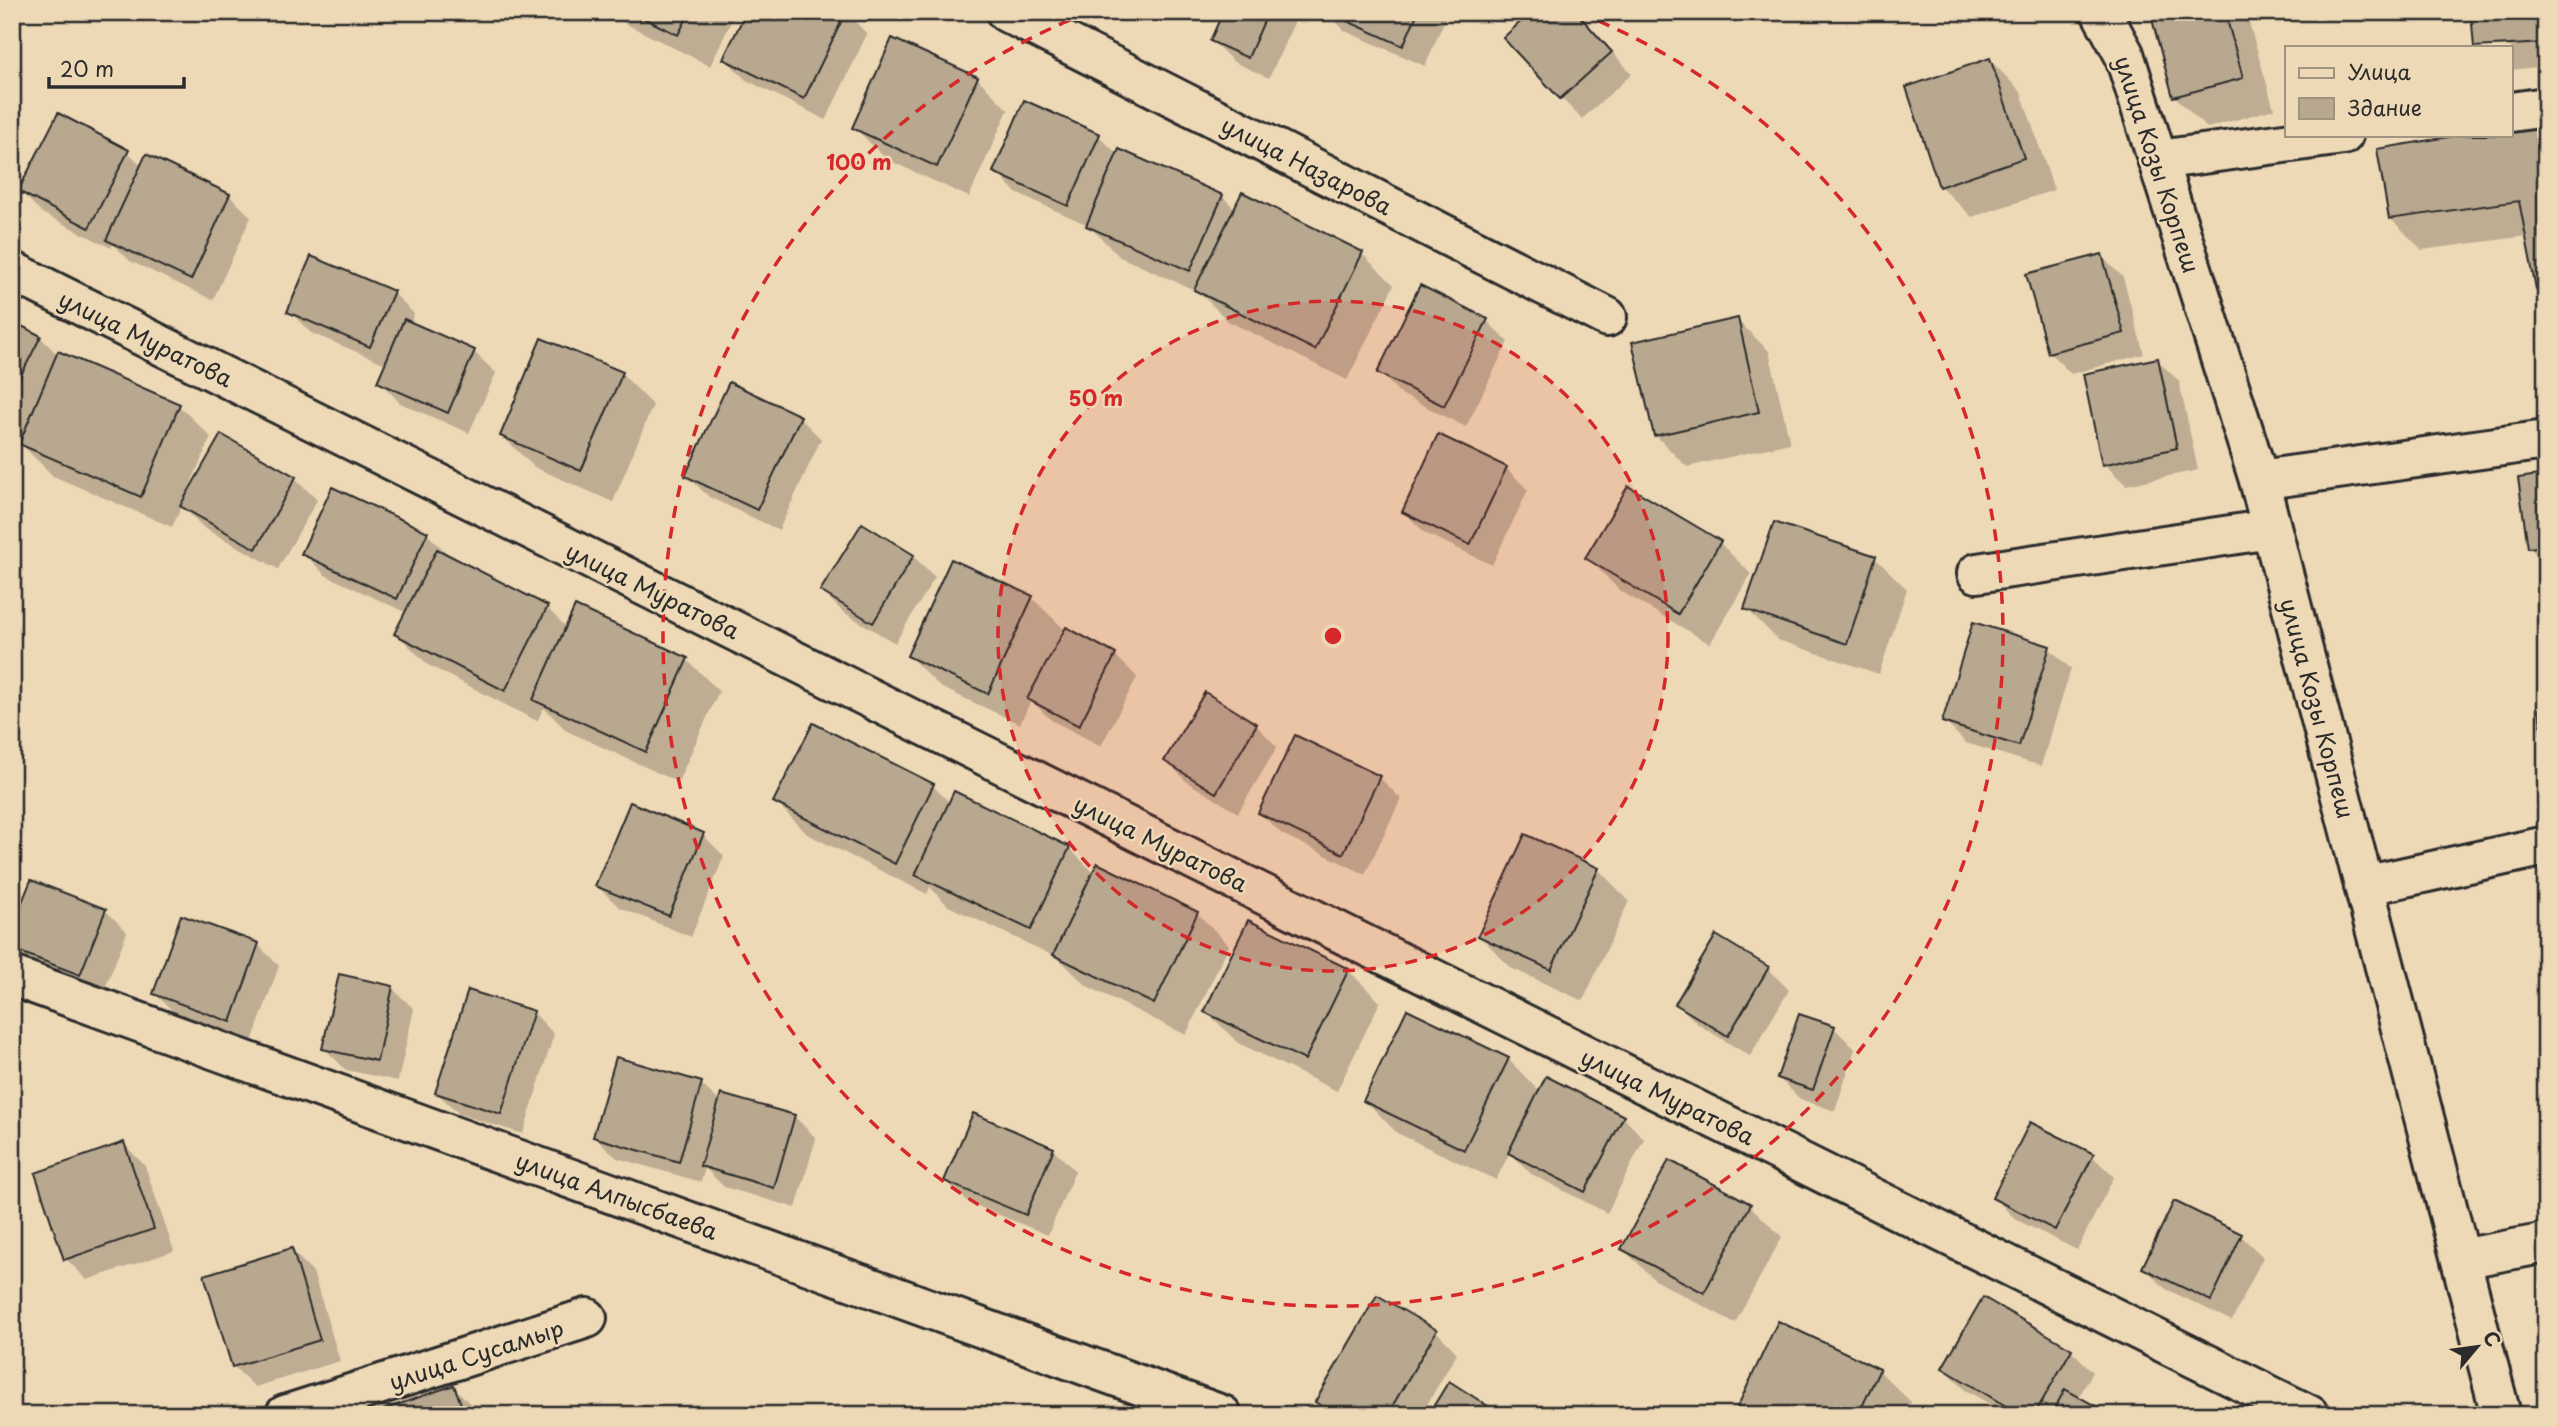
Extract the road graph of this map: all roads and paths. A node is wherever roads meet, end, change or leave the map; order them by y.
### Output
1 (1006, 12) edge
2 (2101, 12) edge
3 (2546, 107) edge
4 (2512, 112) edge
5 (2336, 136) edge
6 (2158, 160) junction
7 (12, 271) edge
8 (1607, 317) dead end
9 (2546, 440) edge
10 (2259, 480) junction
11 (2271, 529) junction
12 (1977, 573) dead end
13 (2546, 846) edge
14 (2364, 886) junction
15 (12, 976) edge
16 (2546, 1243) edge
17 (2461, 1259) junction
18 (587, 1318) dead end
19 (285, 1415) edge
20 (1222, 1415) edge
21 (2309, 1415) edge
22 (2501, 1415) edge

1 - 8 street, улица Назарова
2 - 6 street, улица Козы Корпеш
3 - 4 street
5 - 6 street
6 - 10 street, улица Козы Корпеш
7 - 21 street, улица Муратова
9 - 10 street
10 - 11 street, улица Козы Корпеш
11 - 12 street
11 - 14 street, улица Козы Корпеш
13 - 14 street
14 - 17 street, улица Козы Корпеш
15 - 20 street, улица Алпысбаева
16 - 17 street
17 - 22 street, улица Козы Корпеш
18 - 19 street, улица Сусамыр

